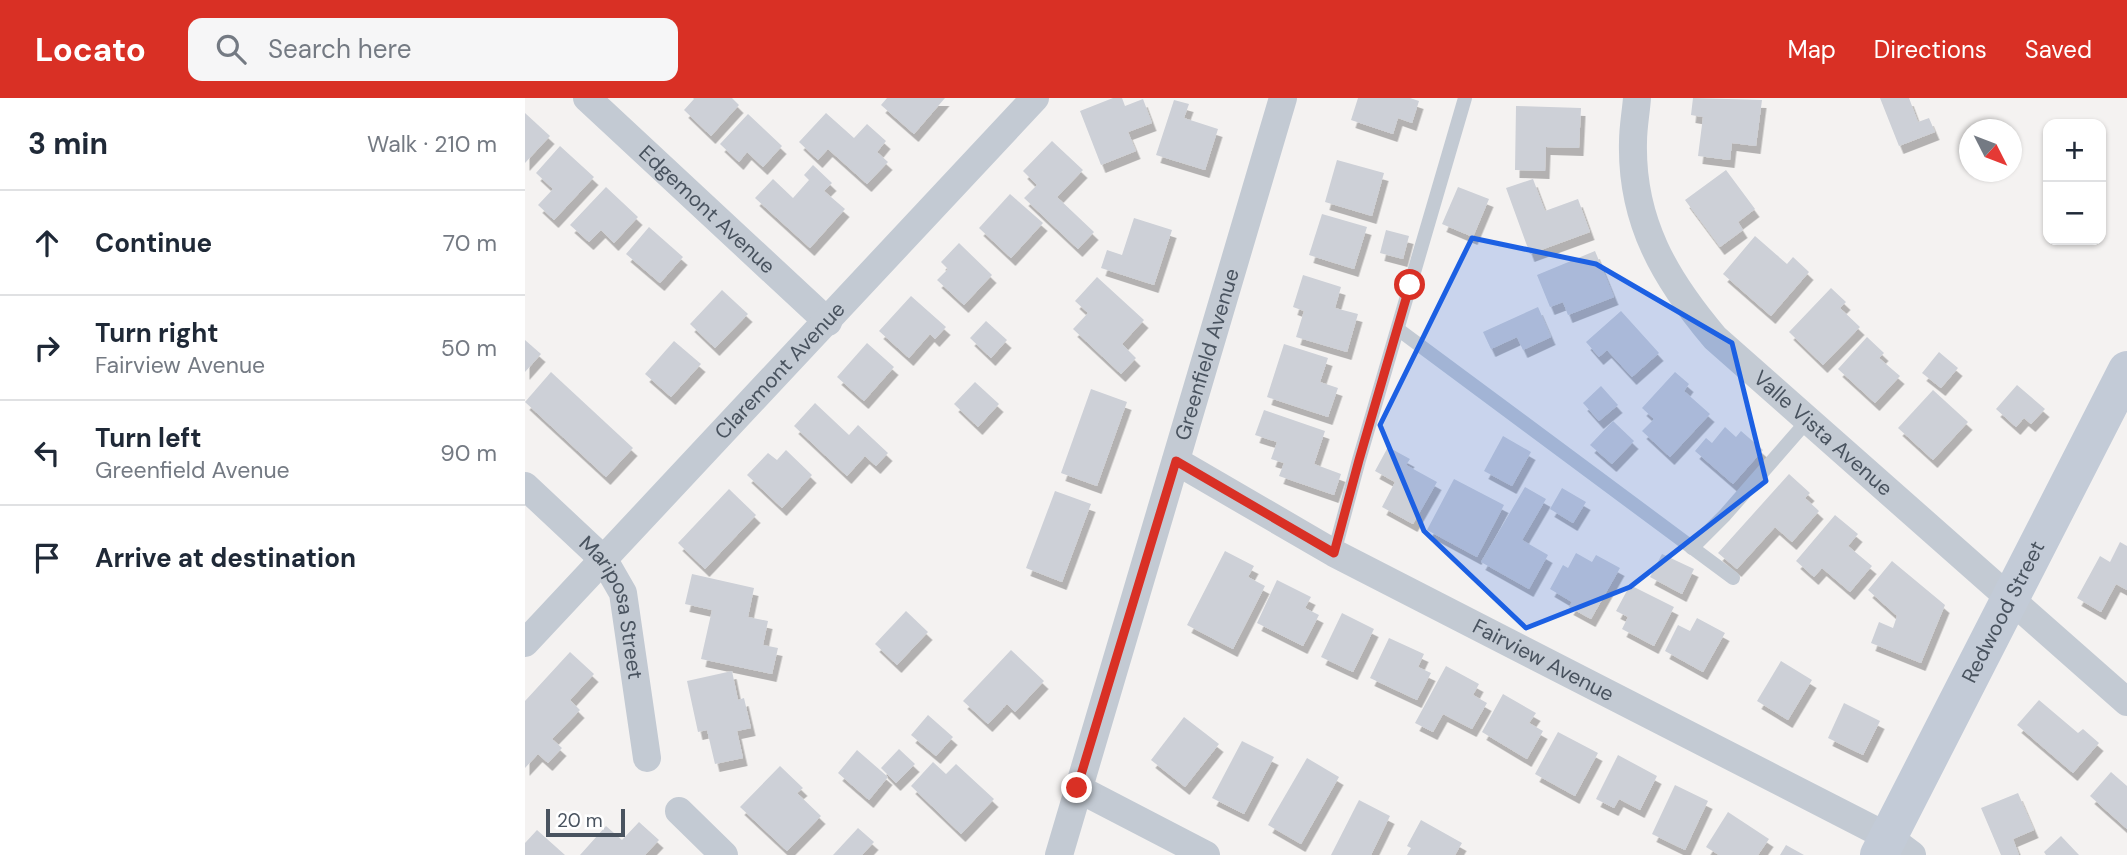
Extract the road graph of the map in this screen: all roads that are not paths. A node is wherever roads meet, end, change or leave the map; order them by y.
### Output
1 (587, 98) edge
2 (1035, 98) edge
3 (1283, 98) edge
4 (1465, 98) edge
5 (1637, 98) edge
6 (828, 322) junction
7 (1399, 330) junction
8 (2127, 370) edge
9 (1808, 420) junction
10 (1176, 461) junction
11 (525, 486) edge
12 (1692, 548) junction
13 (1334, 553) junction
14 (604, 560) junction
15 (1733, 578) dead end
16 (2011, 600) junction
17 (525, 643) edge
18 (2127, 702) edge
19 (647, 758) dead end
20 (1077, 788) junction
21 (679, 811) dead end
22 (1893, 849) edge
23 (724, 855) edge
24 (1059, 855) edge
25 (1206, 855) edge

1 - 6 street, Edgemont Avenue
2 - 6 street, Claremont Avenue
3 - 10 street, Greenfield Avenue
4 - 7 lane
5 - 9 street, Valle Vista Avenue
6 - 14 street, Claremont Avenue
7 - 12 lane
7 - 13 lane
8 - 16 main road, Redwood Street
9 - 12 lane
9 - 16 street, Valle Vista Avenue
10 - 13 street, Fairview Avenue
10 - 20 street, Greenfield Avenue
11 - 14 street, Mariposa Street
12 - 15 lane
13 - 22 street, Fairview Avenue
14 - 17 street, Claremont Avenue
14 - 19 street, Mariposa Street
16 - 18 street, Valle Vista Avenue
16 - 22 main road, Redwood Street
20 - 24 street, Greenfield Avenue
20 - 25 street
21 - 23 street

